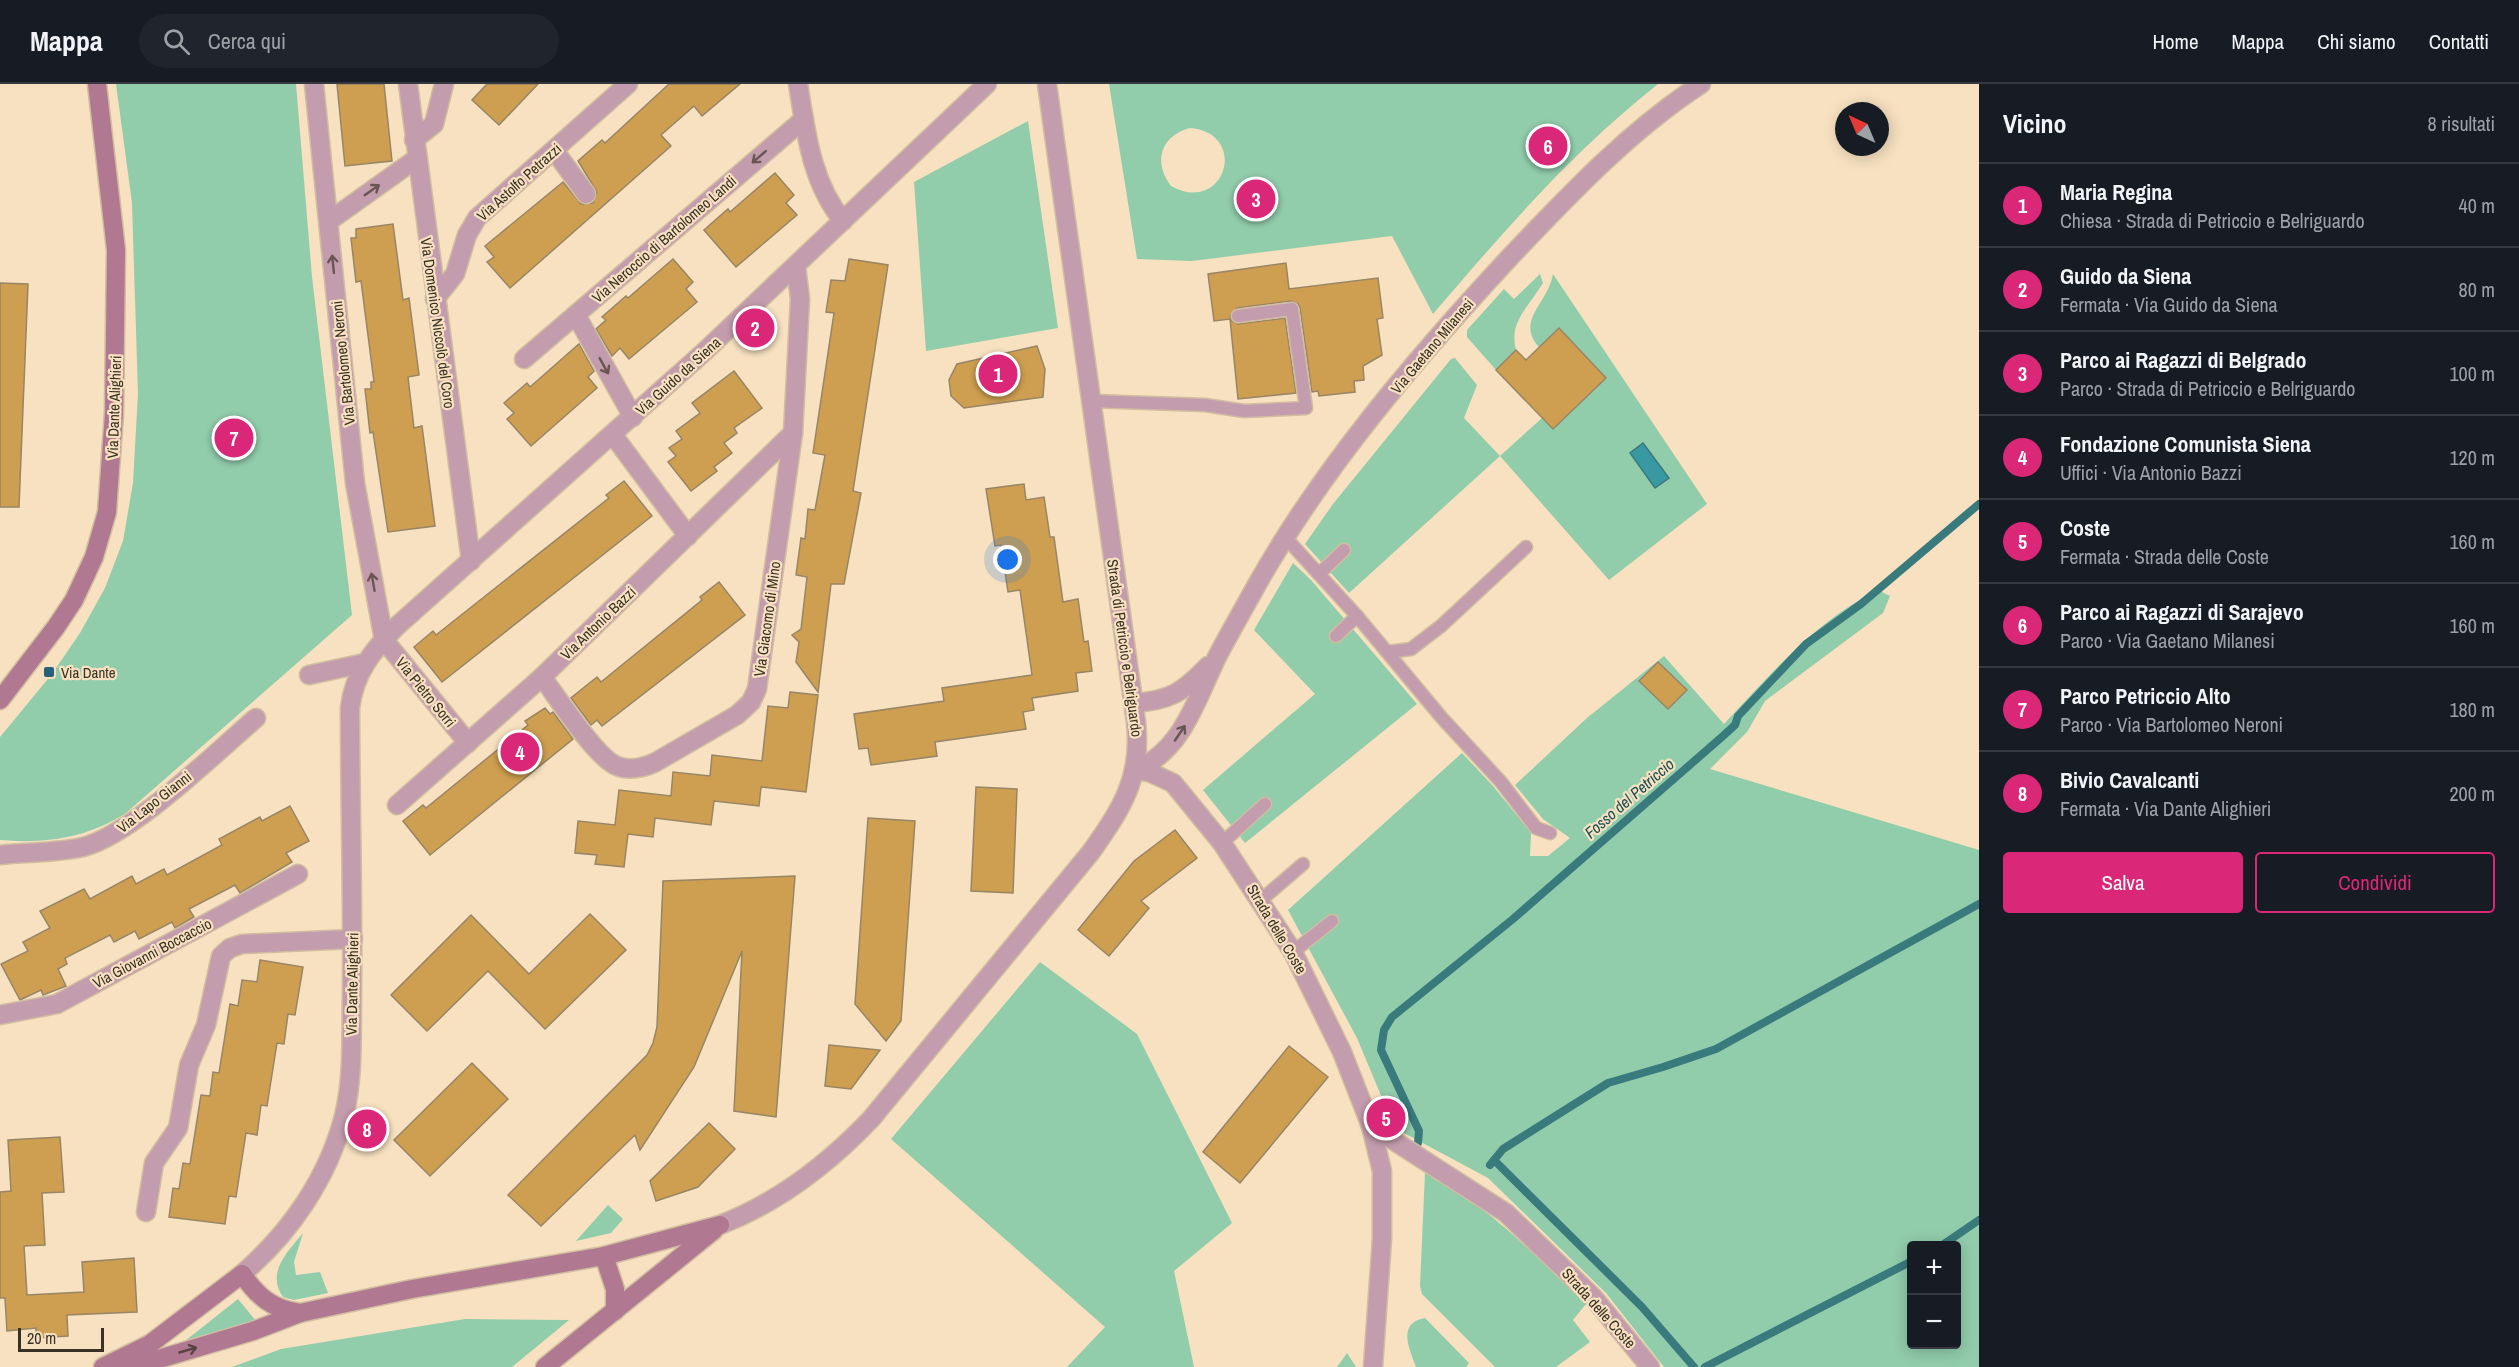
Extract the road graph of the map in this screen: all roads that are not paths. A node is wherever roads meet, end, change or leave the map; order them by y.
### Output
1 (97, 84) edge
2 (314, 84) edge
3 (408, 84) edge
4 (444, 84) edge
5 (628, 84) edge
6 (798, 84) edge
7 (987, 84) edge
8 (1047, 84) edge
9 (1701, 84) edge
10 (804, 119) junction
11 (414, 140) junction
12 (554, 150) junction
13 (416, 159) junction
14 (586, 194) dead end
15 (328, 221) junction
16 (843, 221) junction
17 (796, 266) junction
18 (435, 299) junction
19 (576, 315) junction
20 (1238, 316) dead end
21 (524, 359) dead end
22 (1091, 401) junction
23 (633, 417) junction
24 (793, 433) junction
25 (613, 435) junction
26 (688, 536) junction
27 (1285, 537) junction
28 (1526, 548) dead end
29 (1344, 550) dead end
30 (471, 561) junction
31 (1319, 574) junction
32 (1357, 616) junction
33 (1336, 636) dead end
34 (384, 640) junction
35 (1388, 652) junction
36 (1218, 656) junction
37 (365, 663) junction
38 (309, 675) dead end
39 (542, 677) junction
40 (0, 700) edge
41 (1133, 703) junction
42 (256, 718) dead end
43 (468, 743) junction
44 (1136, 770) junction
45 (1265, 804) dead end
46 (397, 805) dead end
47 (1550, 833) dead end
48 (1222, 843) junction
49 (0, 855) edge
50 (1303, 864) dead end
51 (298, 874) dead end
52 (1261, 900) junction
53 (1332, 921) dead end
54 (353, 939) junction
55 (1293, 952) junction
56 (0, 1015) edge
57 (1371, 1126) junction
58 (146, 1212) dead end
59 (720, 1225) junction
60 (604, 1256) junction
61 (242, 1274) junction
62 (615, 1311) junction
63 (300, 1313) junction
64 (103, 1367) edge
65 (132, 1367) edge
66 (545, 1367) edge
67 (1373, 1367) edge
68 (1650, 1367) edge

1 - 40 street, Via Dante Alighieri
2 - 15 street, Via Bartolomeo Neroni
3 - 11 street, Via Domenico Niccolò del Coro
4 - 11 street
5 - 12 street, Via Astolfo Petrazzi
6 - 10 street
7 - 16 street, Via Guido da Siena
8 - 22 street, Strada di Petriccio e Belriguardo
9 - 27 street, Via Gaetano Milanesi
10 - 16 street
10 -> 19 street, Via Neroccio di Bartolomeo Landi
11 - 13 street, Via Domenico Niccolò del Coro
12 - 14 street
12 - 18 street, Via Astolfo Petrazzi
15 -> 13 street
13 - 18 street, Via Domenico Niccolò del Coro
34 -> 15 street, Via Bartolomeo Neroni
16 - 17 street, Via Guido da Siena
17 - 23 street, Via Guido da Siena
17 - 24 street, Via Giacomo di Mino
18 - 30 street, Via Domenico Niccolò del Coro
19 - 21 street, Via Neroccio di Bartolomeo Landi
19 -> 23 street
20 - 22 lane
22 - 41 street, Strada di Petriccio e Belriguardo
23 - 25 street, Via Guido da Siena
24 - 26 street, Via Antonio Bazzi
24 - 39 street, Via Giacomo di Mino
25 - 26 street
25 - 30 street, Via Guido da Siena
26 - 39 street, Via Antonio Bazzi
27 - 31 lane
27 - 36 street, Via Gaetano Milanesi
28 - 35 lane
29 - 31 lane
30 - 34 street, Via Guido da Siena
31 - 32 lane
32 - 33 lane
32 - 35 lane
34 - 37 street, Via Guido da Siena
34 - 43 street, Via Pietro Sorri
35 - 47 lane
36 - 41 street, Via Gaetano Milanesi
44 -> 36 street, Via Gaetano Milanesi
37 - 38 street
37 - 54 street, Via Dante Alighieri
39 - 43 street, Via Antonio Bazzi
41 - 44 street, Strada di Petriccio e Belriguardo
42 - 49 street, Via Lapo Gianni
43 - 46 street, Via Antonio Bazzi
44 - 48 street, Strada delle Coste
44 - 59 street, Strada di Petriccio e Belriguardo
45 - 48 lane
48 - 52 street, Strada delle Coste
50 - 52 lane
51 - 56 street, Via Giovanni Boccaccio
52 - 55 street, Strada delle Coste
53 - 55 lane
54 - 58 street
54 - 61 street, Via Dante Alighieri
55 - 57 street, Strada delle Coste
57 - 67 street, Strada delle Coste
57 - 68 street, Strada delle Coste
59 - 60 street, Strada di Petriccio e Belriguardo
59 - 62 street, Strada di Petriccio e Belriguardo
60 - 62 street
60 - 63 street
61 - 63 street
61 - 64 street, Via Dante Alighieri
62 - 66 street, Strada di Petriccio e Belriguardo
65 -> 63 street

